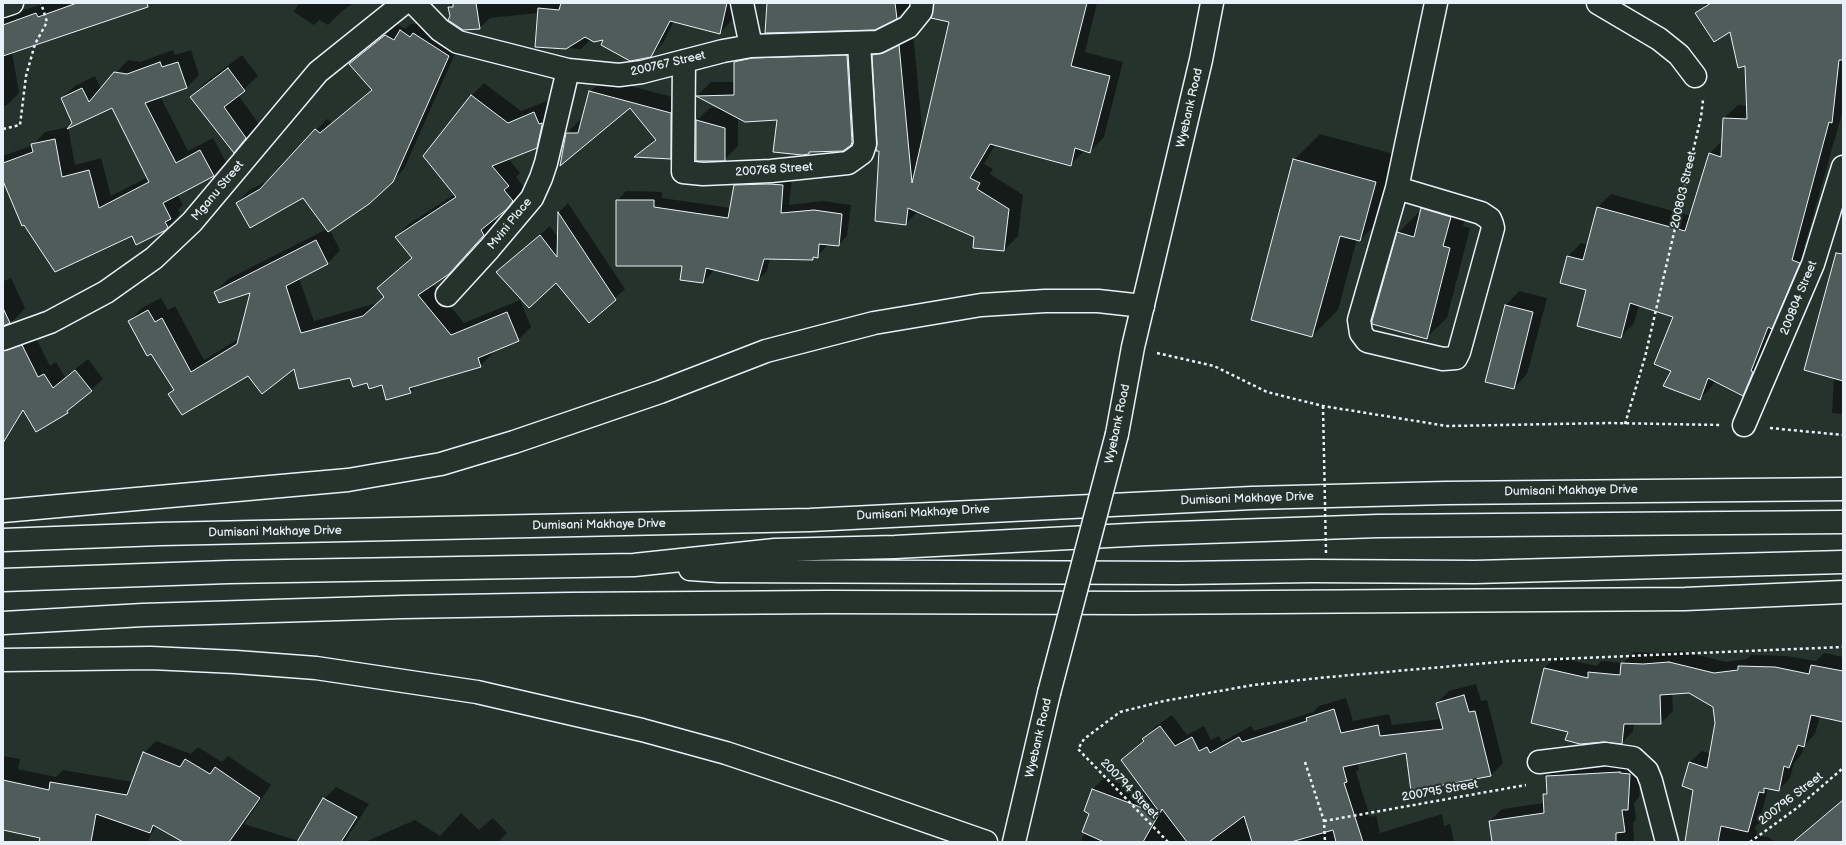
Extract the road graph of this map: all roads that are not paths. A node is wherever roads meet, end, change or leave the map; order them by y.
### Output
1 (12, 3) edge
2 (404, 3) edge
3 (414, 3) edge
4 (742, 3) edge
5 (922, 3) edge
6 (1212, 3) edge
7 (1436, 3) edge
8 (1598, 3) edge
9 (3, 6) edge
10 (859, 42) junction
11 (751, 46) junction
12 (684, 62) junction
13 (568, 70) junction
14 (1695, 76) road end
15 (1843, 167) edge
16 (1397, 188) junction
17 (447, 295) dead end
18 (1143, 306) junction
19 (3, 339) edge
20 (1744, 426) road end
21 (1843, 489) edge
22 (3, 511) edge
23 (1843, 522) edge
24 (3, 540) edge
25 (1843, 562) edge
26 (634, 565) junction
27 (3, 580) edge
28 (1843, 592) edge
29 (3, 622) edge
30 (3, 660) edge
31 (1539, 762) road end
32 (986, 842) edge
33 (1014, 842) edge
34 (1667, 842) edge

1 - 9 main road
2 - 19 main road, Mganu Street
3 - 13 main road, 200767 Street
4 - 11 main road
5 - 10 main road, 200767 Street
6 - 18 main road, Wyebank Road
7 - 16 main road
8 - 14 main road
10 - 11 main road, 200767 Street
10 - 12 main road, 200768 Street
11 - 12 main road, 200767 Street
12 - 13 main road, 200767 Street
13 - 17 main road, Mvini Place
15 - 20 main road, 200804 Street
16 - 16 main road
18 - 22 main road
18 - 33 main road, Wyebank Road, bridge
21 - 24 main road, Dumisani Makhaye Drive
23 - 26 main road
25 - 26 main road
26 - 27 main road
28 - 29 main road
30 - 32 main road
31 - 34 main road

